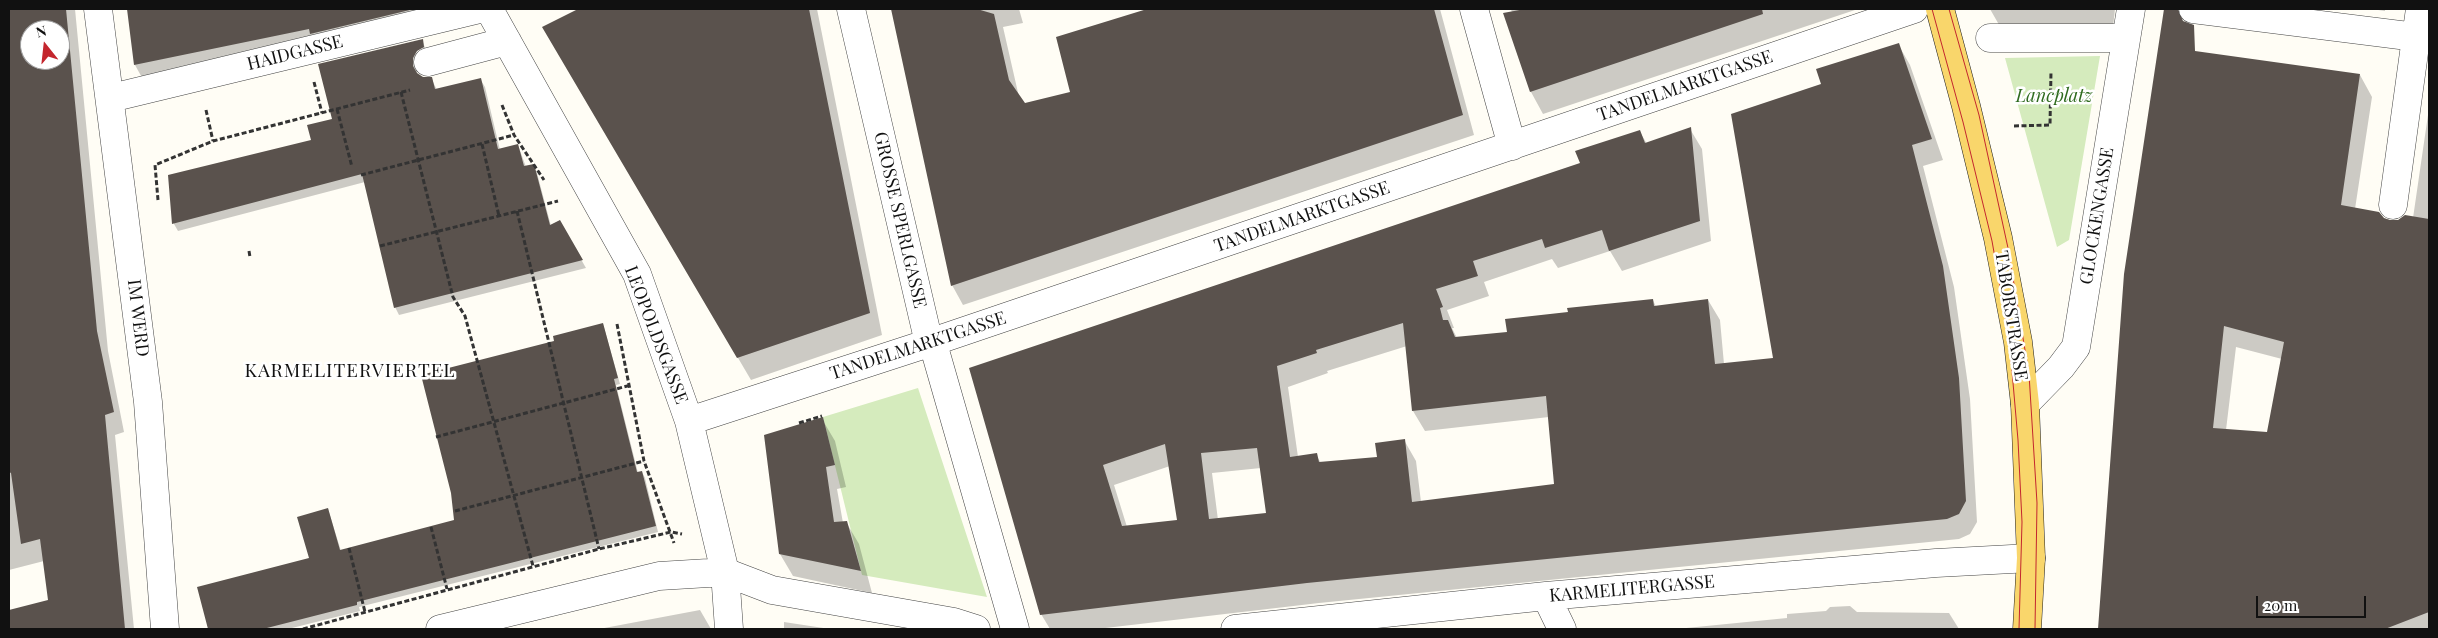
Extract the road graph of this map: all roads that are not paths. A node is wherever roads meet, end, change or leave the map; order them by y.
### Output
1 (98, 9) edge
2 (480, 9) edge
3 (489, 9) edge
4 (851, 9) edge
5 (1474, 9) edge
6 (1914, 9) edge
7 (1940, 9) edge
8 (2131, 9) edge
9 (2193, 9) edge
10 (2420, 9) edge
11 (2416, 37) junction
12 (1990, 38) dead end
13 (2126, 38) junction
14 (507, 41) junction
15 (428, 62) dead end
16 (111, 98) junction
17 (1512, 146) junction
18 (2394, 205) dead end
19 (928, 344) junction
20 (2025, 404) junction
21 (689, 421) junction
22 (2031, 558) junction
23 (725, 572) junction
24 (1546, 596) junction
25 (165, 629) edge
26 (440, 629) edge
27 (729, 629) edge
28 (976, 629) edge
29 (1015, 629) edge
30 (1235, 629) edge
31 (1562, 629) edge
32 (2027, 629) edge

1 - 16 street, IM WERD
2 - 16 street, HAIDGASSE
3 - 14 street, LEOPOLDSGASSE
4 - 19 street, GROSSE SPERLGASSE
5 - 17 street
6 - 17 street, TANDELMARKTGASSE
7 - 20 main road, TABORSTRASSE
8 - 13 street, GLOCKENGASSE
9 - 11 street
10 - 11 street
11 - 18 street
12 - 13 street
13 - 20 street, GLOCKENGASSE
14 - 15 street
14 - 21 street, LEOPOLDSGASSE
16 - 25 street, IM WERD
17 - 19 street, TANDELMARKTGASSE
19 - 21 street, TANDELMARKTGASSE
19 - 29 street, GROSSE SPERLGASSE
20 - 22 main road, TABORSTRASSE
21 - 23 street, LEOPOLDSGASSE
22 - 24 street, KARMELITERGASSE
22 - 32 main road, TABORSTRASSE
23 - 26 street
23 - 27 street, LEOPOLDSGASSE
23 - 28 street
24 - 30 street, KARMELITERGASSE
24 - 31 street

